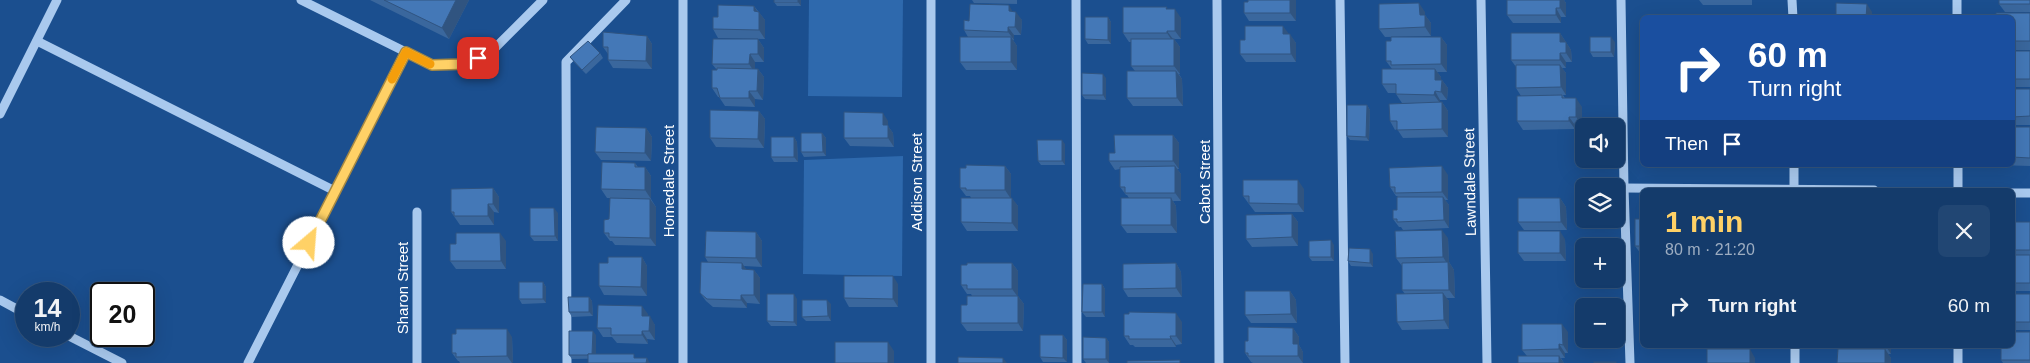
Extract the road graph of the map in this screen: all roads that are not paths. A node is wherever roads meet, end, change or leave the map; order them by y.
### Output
1 (57, 0) edge
2 (301, 0) edge
3 (543, 0) edge
4 (626, 0) edge
5 (684, 0) edge
6 (931, 0) edge
7 (1076, 0) edge
8 (1217, 0) edge
9 (1340, 0) edge
10 (1481, 0) edge
11 (1621, 0) edge
12 (1792, 0) edge
13 (1957, 0) edge
14 (1793, 15) edge
15 (1957, 15) edge
16 (37, 40) junction
17 (406, 52) junction
18 (0, 114) edge
19 (1794, 167) edge
20 (1958, 167) edge
21 (1624, 178) edge
22 (1625, 188) edge
23 (1640, 188) edge
24 (1794, 188) edge
25 (1958, 188) edge
26 (335, 191) junction
27 (2015, 192) edge
28 (2030, 193) edge
29 (417, 212) dead end
30 (1625, 217) edge
31 (0, 300) edge
32 (15, 308) edge
33 (80, 342) edge
34 (1795, 348) edge
35 (1958, 348) edge
36 (122, 363) edge
37 (248, 363) edge
38 (417, 363) edge
39 (567, 363) edge
40 (683, 363) edge
41 (931, 363) edge
42 (1077, 363) edge
43 (1219, 363) edge
44 (1345, 363) edge
45 (1487, 363) edge
46 (1630, 363) edge
47 (1795, 363) edge
48 (1958, 363) edge

1 - 16 street
2 - 17 street
3 - 17 street
4 - 39 street
5 - 40 street, Homedale Street
6 - 41 street, Addison Street
7 - 42 street
8 - 43 street, Cabot Street
9 - 44 street
10 - 45 street, Lawndale Street
11 - 21 street
12 - 14 street
13 - 15 street
16 - 18 street
16 - 26 street
17 - 26 street
19 - 24 street
20 - 25 street
22 - 23 street
26 - 37 street
27 - 28 street
29 - 38 street, Sharon Street
30 - 46 street
31 - 32 street
33 - 36 street
34 - 47 street
35 - 48 street

